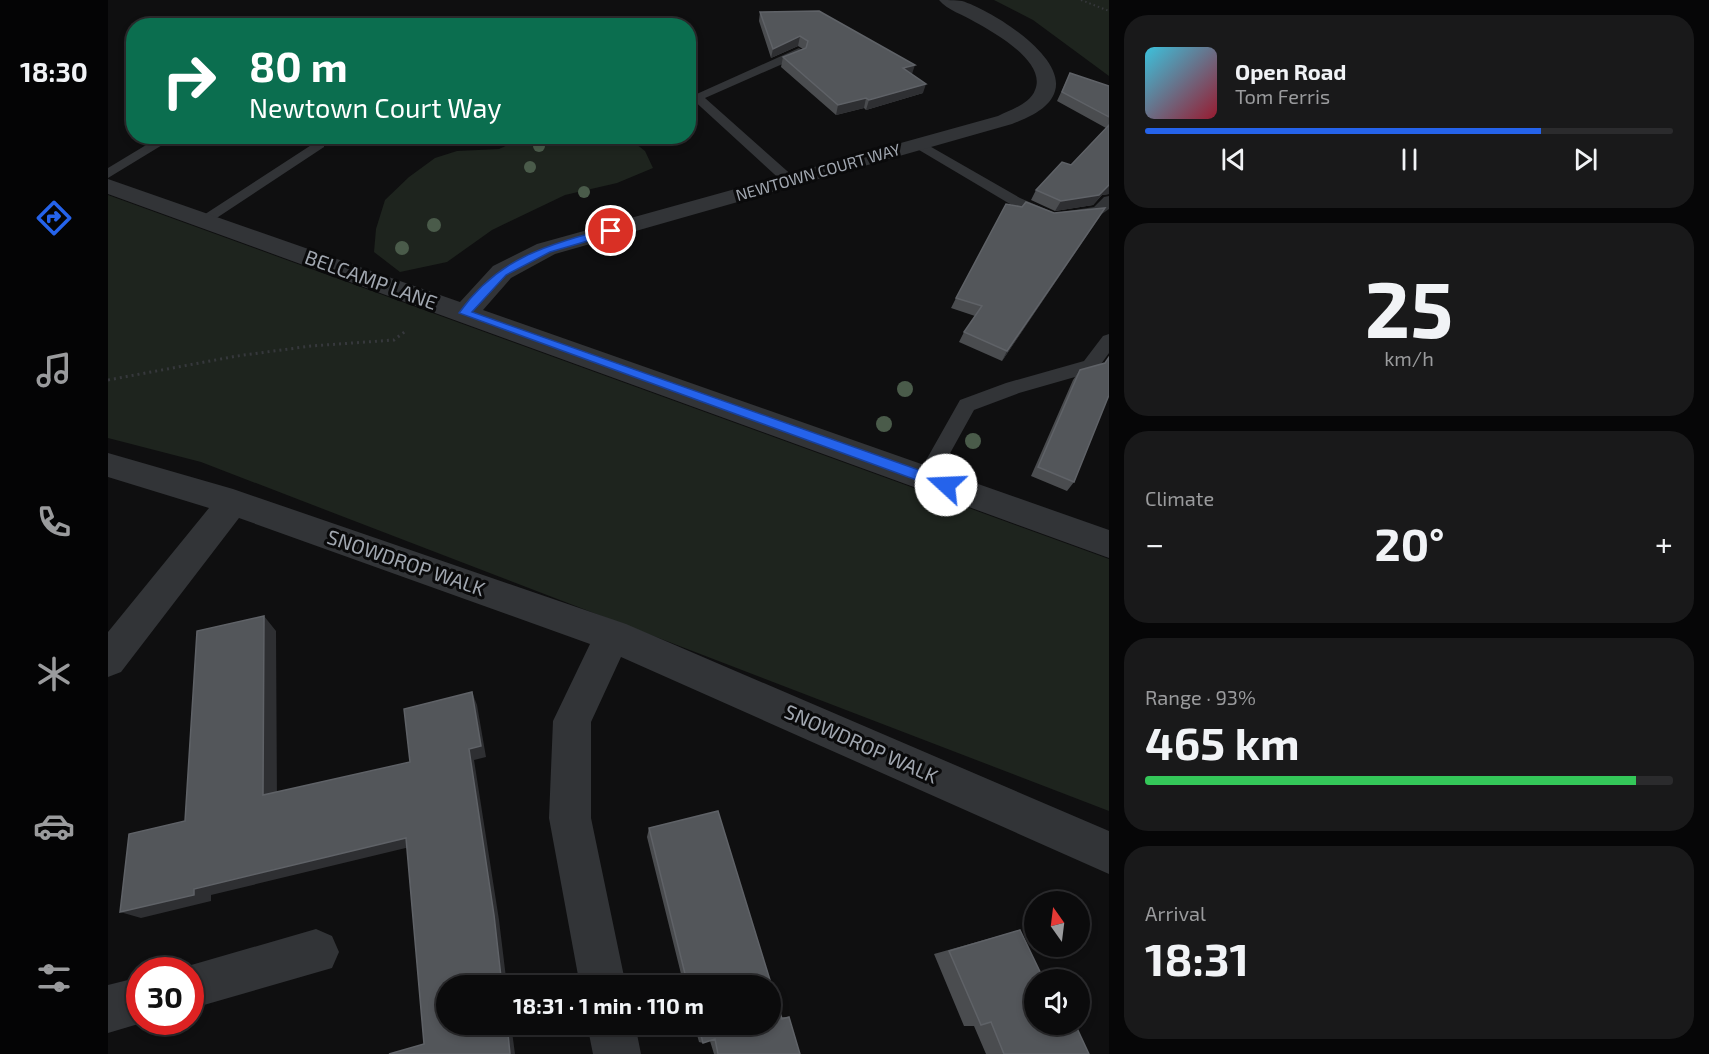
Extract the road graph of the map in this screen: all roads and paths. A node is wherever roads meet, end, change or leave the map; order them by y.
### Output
1 (948, 0) edge
2 (1081, 0) edge
3 (1109, 11) edge
4 (799, 52) edge
5 (158, 144) edge
6 (319, 144) dead end
7 (919, 144) junction
8 (108, 174) edge
9 (790, 181) junction
10 (108, 186) edge
11 (1109, 200) edge
12 (204, 220) junction
13 (430, 300) junction
14 (465, 313) junction
15 (1109, 340) edge
16 (108, 381) edge
17 (108, 465) edge
18 (926, 478) junction
19 (233, 502) junction
20 (1109, 544) edge
21 (613, 636) junction
22 (108, 660) edge
23 (1109, 853) edge
24 (316, 952) dead end
25 (601, 975) edge
26 (204, 982) edge
27 (126, 1004) edge
28 (108, 1009) edge
29 (613, 1035) edge
30 (616, 1054) edge

1 - 7 street, NEWTOWN COURT WAY
2 - 3 path
4 - 9 lane
5 - 8 lane
6 - 12 lane
7 - 9 street, NEWTOWN COURT WAY
7 - 11 lane
9 - 14 street, NEWTOWN COURT WAY
10 - 12 street, BELCAMP LANE
12 - 13 street, BELCAMP LANE
13 - 14 street, BELCAMP LANE
13 - 16 path
14 - 18 street, BELCAMP LANE
15 - 18 lane
17 - 19 street, SNOWDROP WALK
18 - 20 street, BELCAMP LANE
19 - 21 street, SNOWDROP WALK
19 - 22 street
21 - 23 street, SNOWDROP WALK
21 - 25 street
24 - 26 street
27 - 28 street
29 - 30 street

